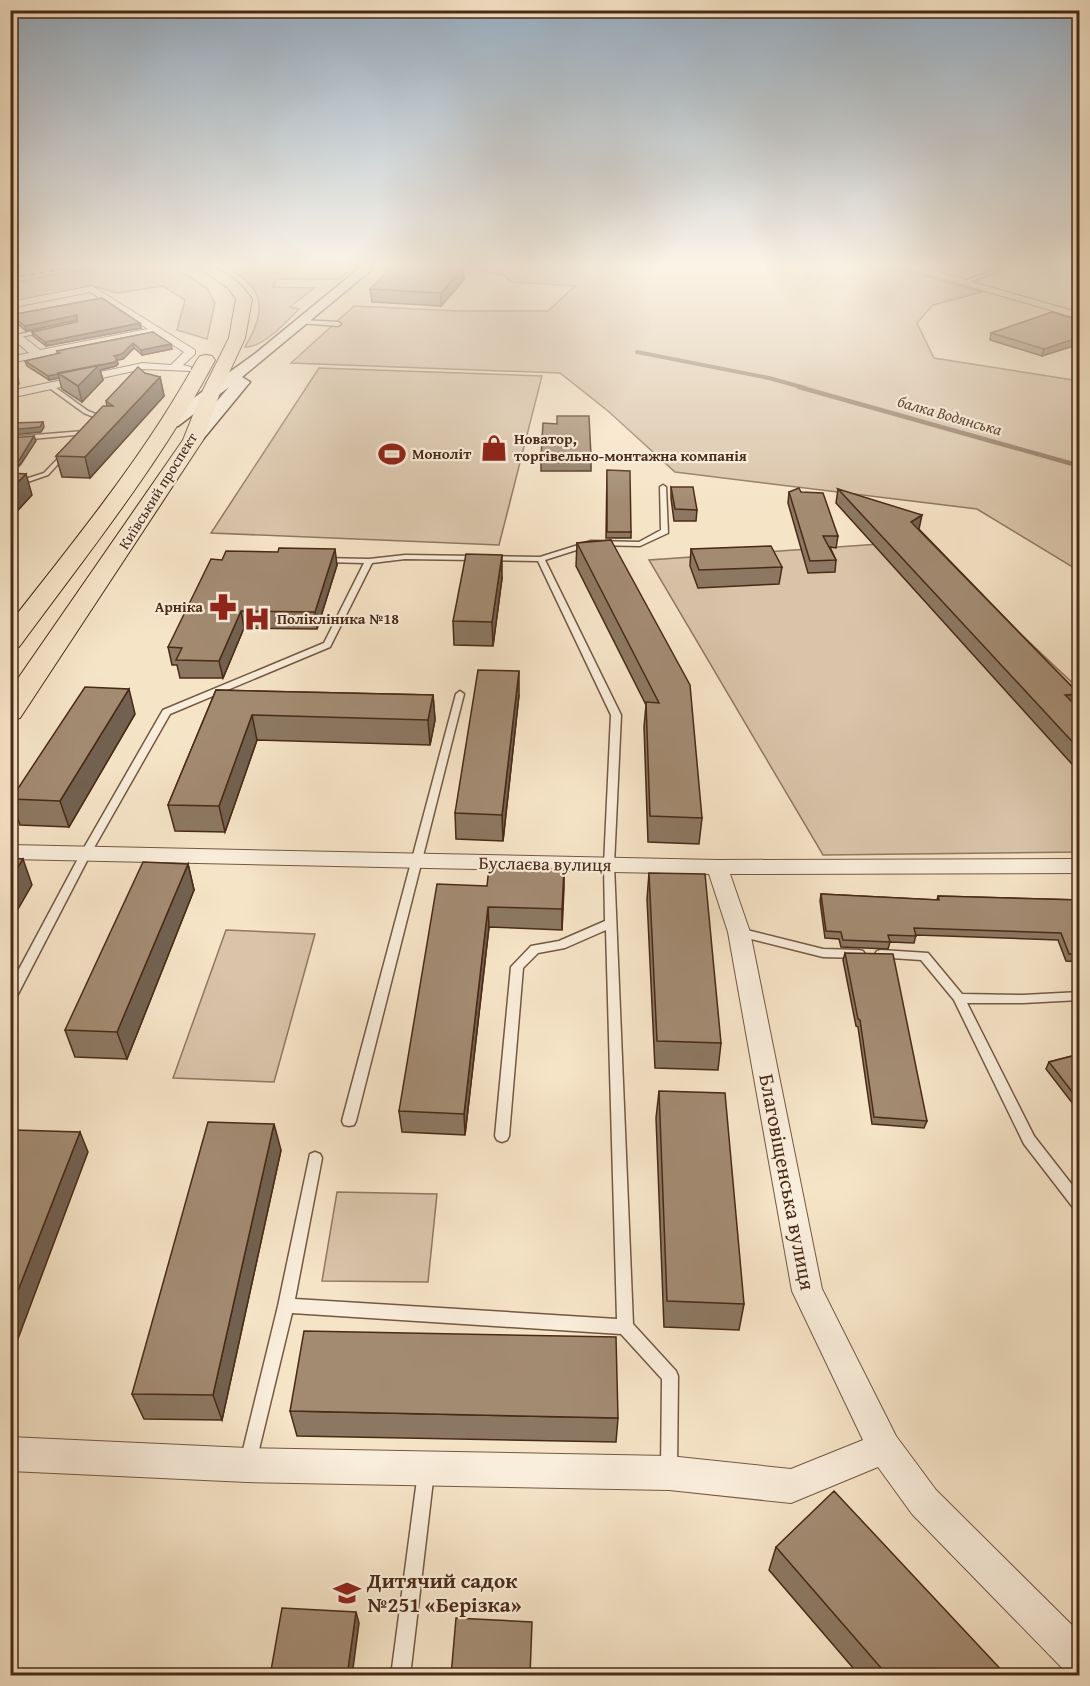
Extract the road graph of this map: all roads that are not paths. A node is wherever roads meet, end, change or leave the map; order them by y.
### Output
1 (24, 345) edge
2 (86, 345) edge
3 (179, 345) edge
4 (229, 345) edge
5 (275, 345) edge
6 (221, 351) junction
7 (38, 354) junction
8 (261, 356) junction
9 (10, 360) edge
10 (174, 368) junction
11 (201, 370) junction
12 (50, 386) junction
13 (212, 390) junction
14 (10, 395) edge
15 (96, 410) edge
16 (86, 412) junction
17 (166, 431) junction
18 (84, 433) junction
19 (10, 439) edge
20 (193, 440) junction
21 (10, 486) edge
22 (663, 487) dead end
23 (541, 559) junction
24 (311, 560) edge
25 (369, 561) junction
26 (10, 641) edge
27 (460, 694) dead end
28 (10, 712) edge
29 (10, 852) edge
30 (86, 854) junction
31 (418, 861) junction
32 (609, 865) junction
33 (1080, 866) edge
34 (717, 867) junction
35 (611, 923) junction
36 (739, 933) junction
37 (1080, 996) edge
38 (10, 998) edge
39 (959, 998) junction
40 (349, 1121) dead end
41 (501, 1136) dead end
42 (315, 1158) dead end
43 (1080, 1206) edge
44 (286, 1306) junction
45 (625, 1327) junction
46 (884, 1448) junction
47 (10, 1454) edge
48 (247, 1465) junction
49 (426, 1469) junction
50 (669, 1473) junction
51 (1080, 1660) edge
52 (400, 1676) edge

1 - 7 street
2 - 7 street
3 - 10 street
4 - 6 main road, Київський проспект
5 - 8 street
6 - 8 street
6 - 11 main road, Київський проспект
6 - 13 main road, Київський проспект
7 - 9 street
8 - 13 street
8 - 20 street
10 - 11 street
10 - 12 street
11 - 17 main road, Київський проспект
12 - 14 street
12 - 16 lane
13 - 17 street
13 - 20 main road, Київський проспект
15 - 16 lane
16 - 18 lane
17 - 20 main road
17 - 26 main road, Київський проспект
18 - 19 lane
18 - 21 lane
20 - 28 main road, Київський проспект
22 - 23 lane
23 - 25 lane
23 - 32 lane
24 - 25 lane
25 - 30 lane
27 - 31 lane
29 - 30 street, Буслаєва вулиця
30 - 31 street, Буслаєва вулиця
30 - 38 lane
31 - 32 street, Буслаєва вулиця
31 - 40 lane
32 - 34 street, Буслаєва вулиця
32 - 35 lane
33 - 34 street, Буслаєва вулиця
34 - 36 street, Благовіщенська вулиця
35 - 41 lane
35 - 45 lane
36 - 39 lane
36 - 46 street, Благовіщенська вулиця
37 - 39 lane
39 - 43 lane
42 - 44 lane
44 - 45 lane
44 - 48 lane
45 - 50 lane
46 - 50 street
46 - 51 street, Благовіщенська вулиця
47 - 48 street
48 - 49 street
49 - 50 street
49 - 52 lane

